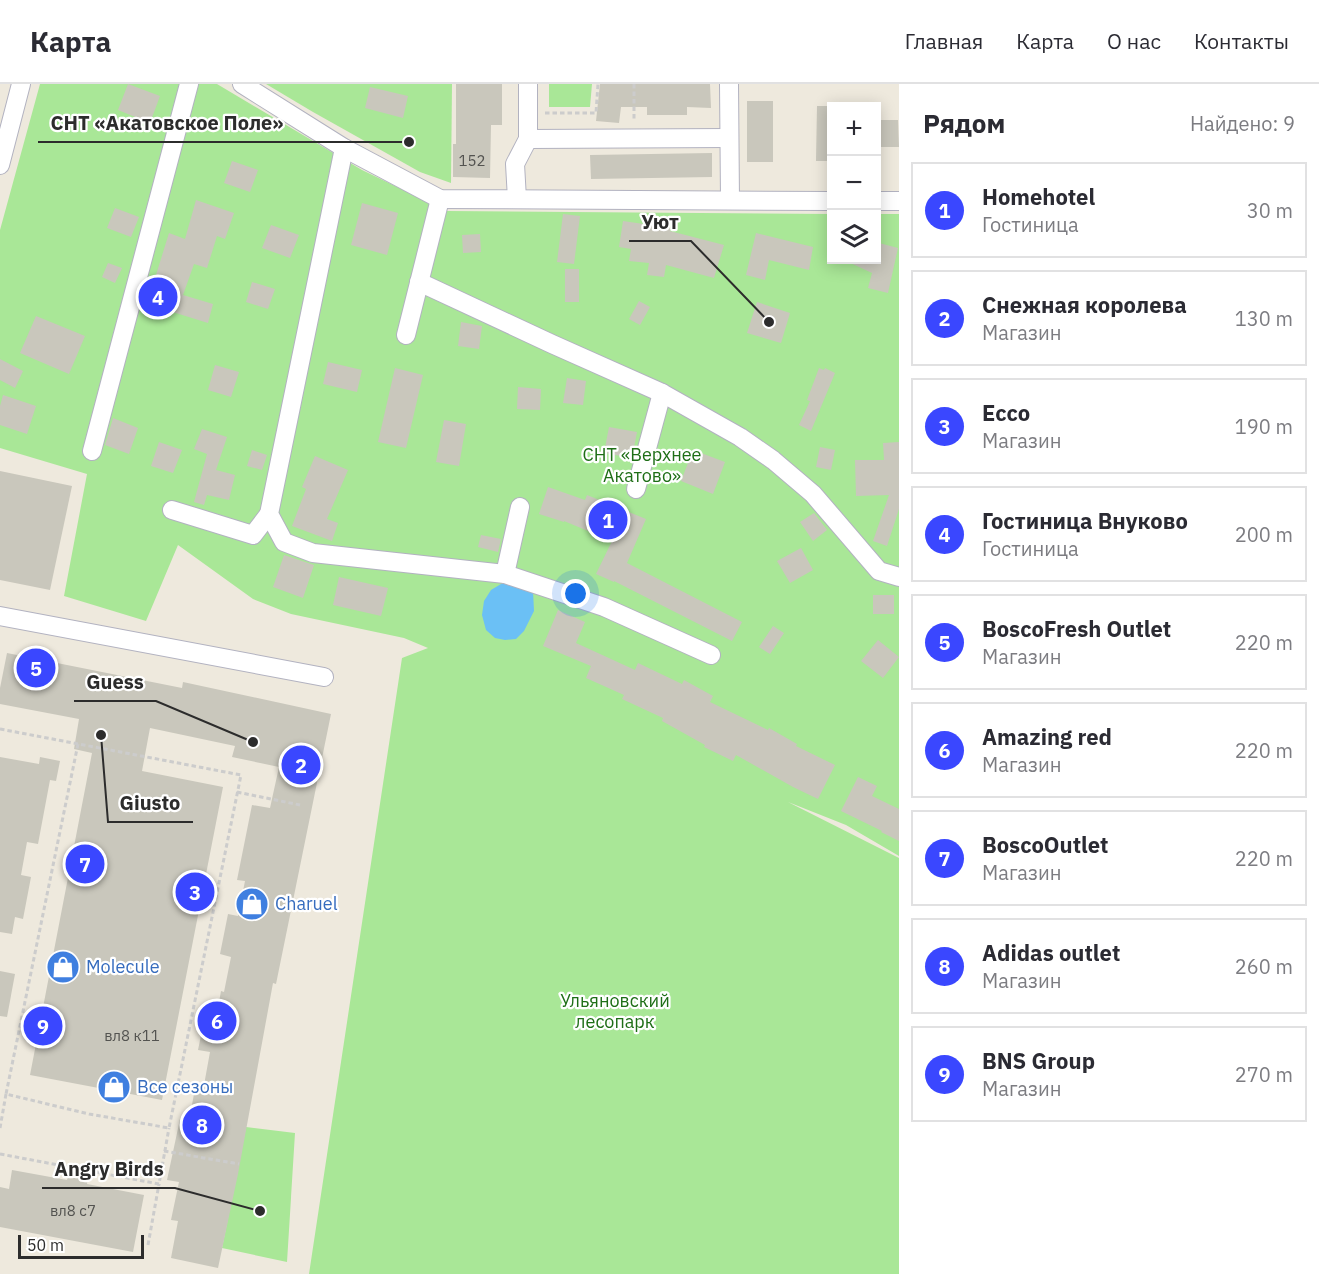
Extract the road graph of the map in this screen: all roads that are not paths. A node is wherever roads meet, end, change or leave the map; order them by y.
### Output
1 (21, 84) edge
2 (189, 84) edge
3 (242, 84) edge
4 (528, 84) edge
5 (729, 84) edge
6 (729, 138) junction
7 (528, 139) junction
8 (344, 148) junction
9 (0, 165) edge
10 (440, 199) junction
11 (517, 199) junction
12 (730, 200) junction
13 (827, 201) edge
14 (881, 201) edge
15 (899, 201) edge
16 (419, 282) junction
17 (406, 335) dead end
18 (662, 393) junction
19 (92, 451) dead end
20 (636, 489) dead end
21 (520, 507) dead end
22 (172, 510) dead end
23 (269, 514) junction
24 (505, 574) junction
25 (899, 577) edge
26 (0, 616) edge
27 (711, 654) dead end
28 (324, 677) dead end

1 - 9 street
2 - 19 street
3 - 8 street
4 - 7 street
5 - 6 street
6 - 7 street
6 - 12 street
7 - 11 street
8 - 10 street
8 - 23 street
10 - 11 street
10 - 16 street
11 - 12 street
12 - 13 street
14 - 15 street
16 - 17 street
16 - 18 street
18 - 20 street
18 - 25 street
21 - 24 street
22 - 23 street
23 - 24 street
24 - 27 street
26 - 28 street

